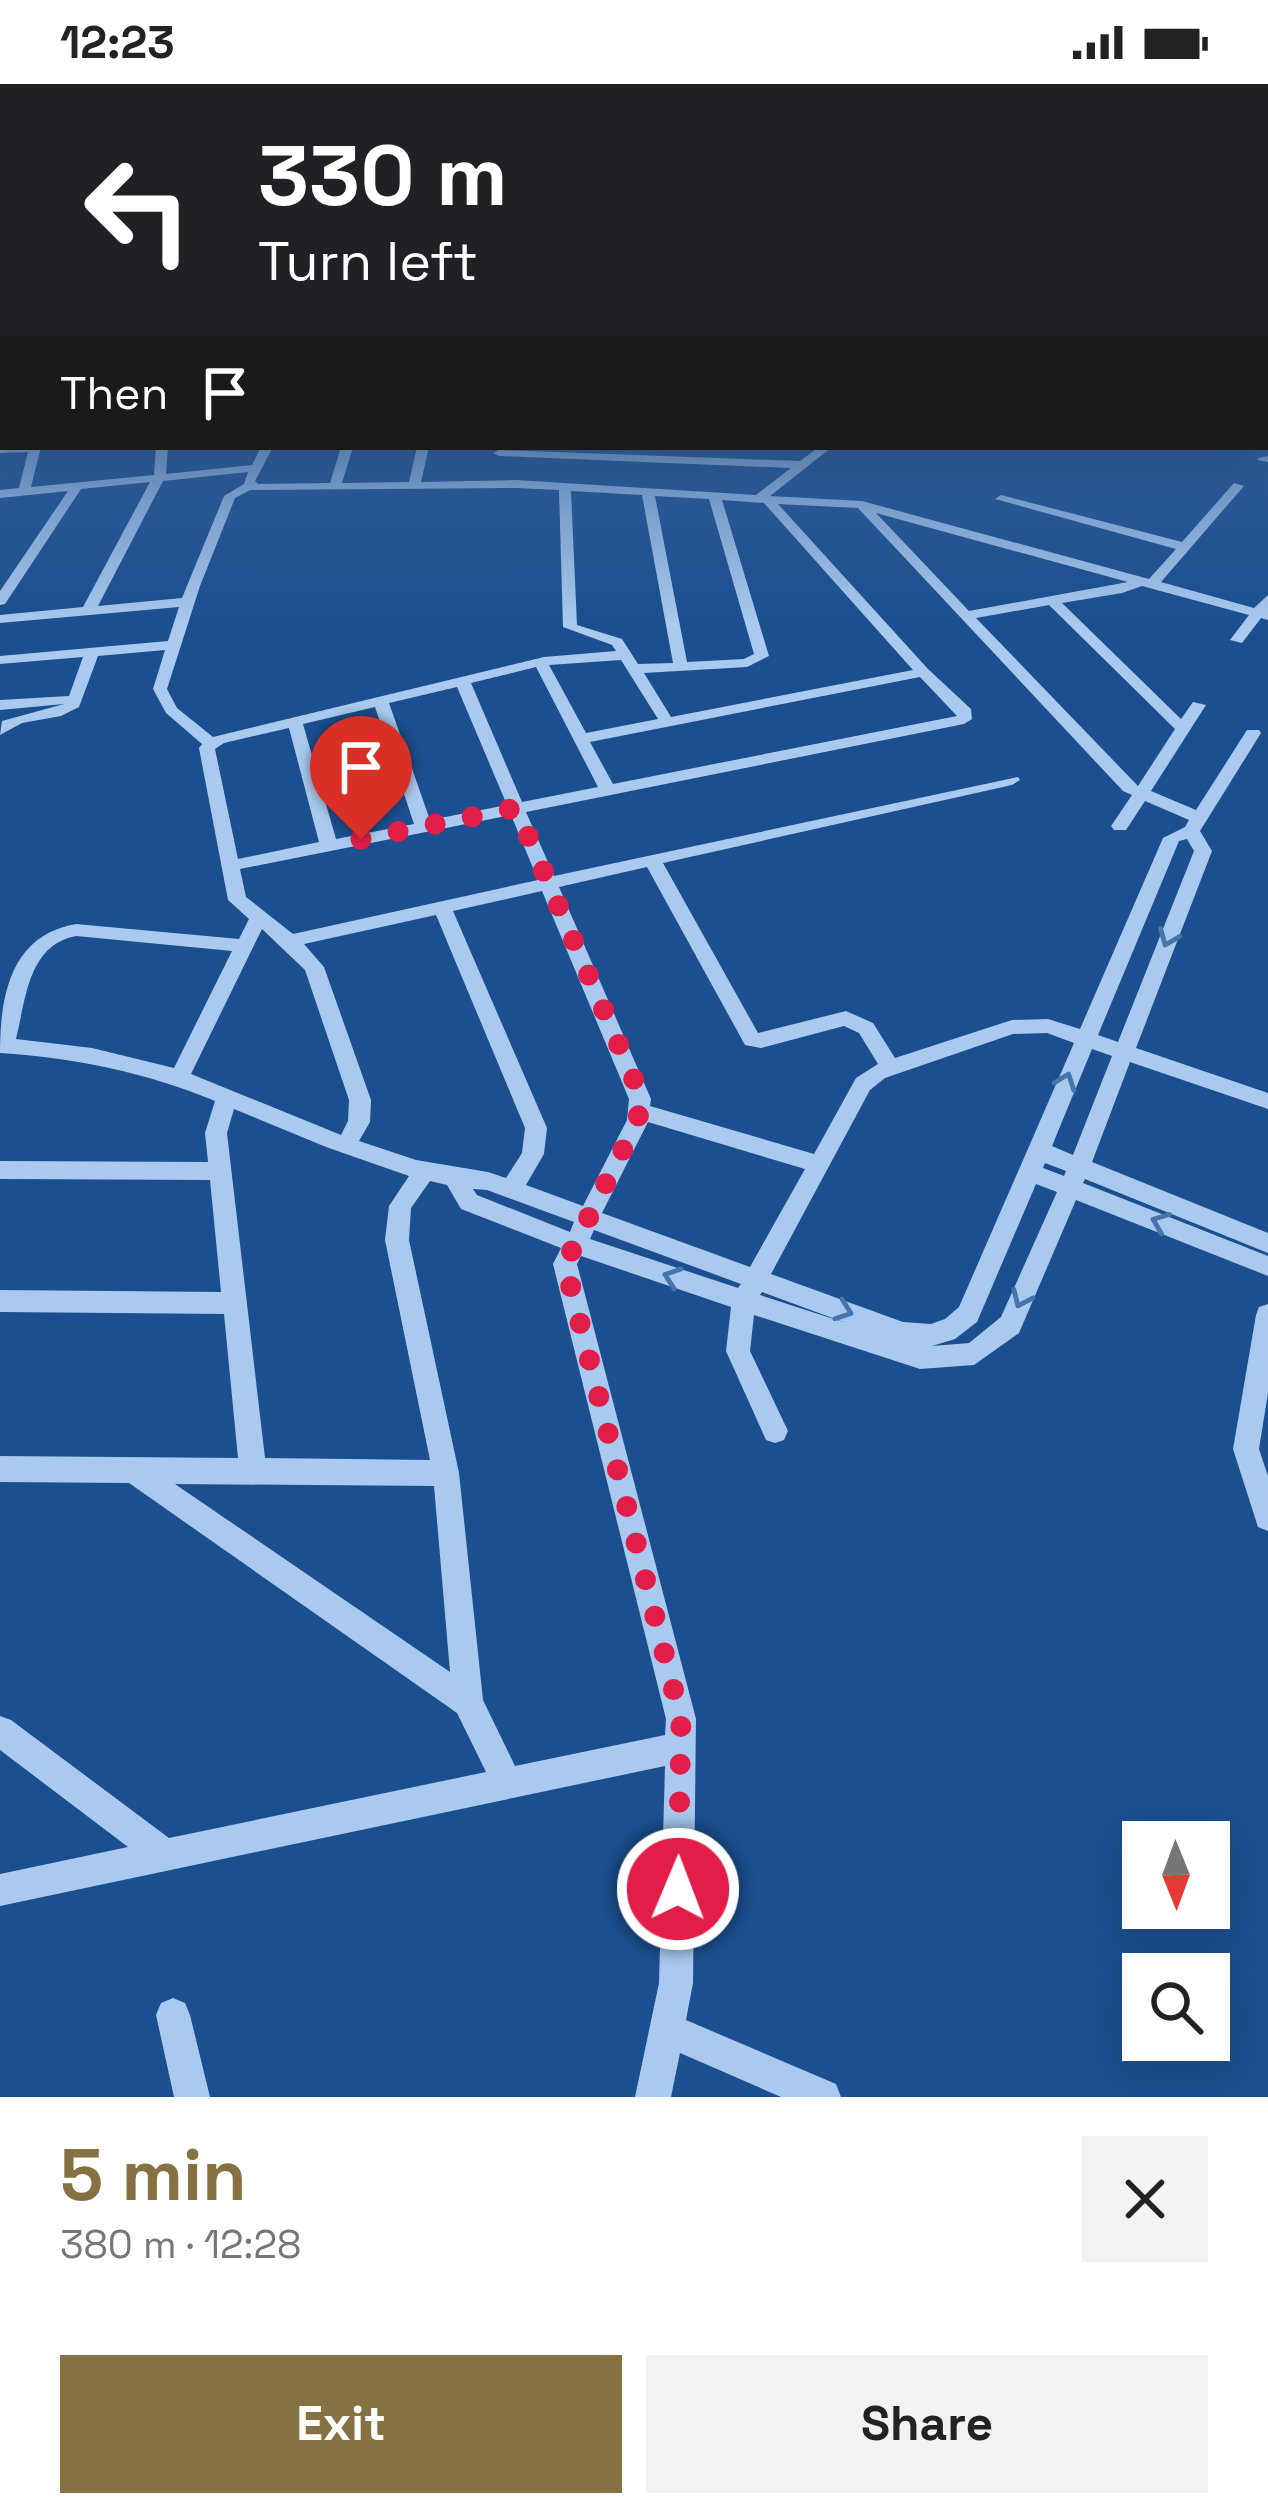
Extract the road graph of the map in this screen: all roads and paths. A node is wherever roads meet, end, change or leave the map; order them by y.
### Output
1 (34, 450) edge
2 (162, 450) edge
3 (265, 450) edge
4 (346, 450) edge
5 (422, 450) edge
6 (499, 450) edge
7 (822, 450) edge
8 (801, 465) junction
9 (256, 468) junction
10 (160, 475) junction
11 (494, 484) junction
12 (78, 485) junction
13 (251, 485) junction
14 (413, 486) junction
15 (565, 486) junction
16 (1238, 486) dead end
17 (334, 488) junction
18 (24, 491) junction
19 (648, 493) junction
20 (0, 494) edge
21 (715, 498) junction
22 (1001, 499) dead end
23 (763, 501) junction
24 (862, 505) junction
25 (1184, 547) junction
26 (1147, 582) junction
27 (1268, 599) edge
28 (0, 601) edge
29 (1052, 601) junction
30 (187, 602) junction
31 (88, 611) junction
32 (968, 615) junction
33 (1262, 615) edge
34 (0, 620) edge
35 (1237, 640) dead end
36 (172, 645) junction
37 (92, 651) junction
38 (0, 659) edge
39 (540, 662) junction
40 (630, 662) junction
41 (681, 666) junction
42 (923, 672) junction
43 (463, 682) junction
44 (78, 698) junction
45 (381, 702) junction
46 (1198, 704) dead end
47 (0, 705) edge
48 (295, 722) junction
49 (667, 722) junction
50 (1183, 729) junction
51 (0, 730) edge
52 (1253, 734) dead end
53 (581, 739) junction
54 (211, 743) junction
55 (1012, 780) dead end
56 (608, 790) junction
57 (1141, 797) junction
58 (516, 808) junction
59 (1195, 825) junction
60 (1120, 826) dead end
61 (424, 827) junction
62 (329, 846) junction
63 (653, 861) junction
64 (229, 866) junction
65 (548, 884) junction
66 (442, 907) junction
67 (258, 919) junction
68 (290, 941) junction
69 (244, 946) junction
70 (1083, 1036) junction
71 (2, 1045) edge
72 (1124, 1050) junction
73 (889, 1065) junction
74 (179, 1078) junction
75 (226, 1098) junction
76 (1268, 1101) edge
77 (640, 1111) junction
78 (347, 1143) junction
79 (1036, 1162) junction
80 (819, 1164) junction
81 (0, 1170) edge
82 (425, 1170) junction
83 (220, 1171) junction
84 (1075, 1176) junction
85 (456, 1180) junction
86 (511, 1190) junction
87 (588, 1217) junction
88 (1268, 1243) edge
89 (572, 1244) junction
90 (1268, 1266) edge
91 (755, 1279) junction
92 (0, 1300) edge
93 (744, 1301) junction
94 (235, 1303) junction
95 (1268, 1315) edge
96 (945, 1347) junction
97 (775, 1431) dead end
98 (0, 1469) edge
99 (134, 1471) junction
100 (254, 1472) junction
101 (446, 1473) junction
102 (1268, 1517) edge
103 (468, 1702) junction
104 (0, 1731) edge
105 (682, 1747) junction
106 (507, 1784) junction
107 (165, 1855) junction
108 (0, 1889) edge
109 (173, 2015) dead end
110 (670, 2031) junction
111 (192, 2097) edge
112 (653, 2097) edge
113 (823, 2097) edge

1 - 18 street
2 - 10 street
3 - 9 street
4 - 17 street
5 - 14 street
6 - 8 street
6 - 11 street
7 - 8 street
8 - 23 street
9 - 10 street
9 - 13 street
10 - 12 street
10 - 31 street
11 - 14 street
11 - 15 street
12 - 18 street
12 - 28 street
13 - 17 street
13 - 30 street
14 - 17 street
15 - 19 street
15 - 40 street
16 - 25 street
18 - 20 street
19 - 21 street
19 - 41 street
21 - 23 street
21 - 41 street
22 - 25 street
23 - 24 street
23 - 42 street
24 - 26 street
24 - 32 street
25 - 26 street
26 - 29 street
26 - 33 street
27 - 33 street
29 - 32 street
29 - 50 street
30 - 31 street
30 - 36 street
31 - 34 street
32 - 57 street
33 - 35 street
36 - 37 street
36 - 54 street
37 - 38 street
37 - 44 street
39 - 40 street
39 - 43 street
39 - 53 street
40 - 41 street
40 - 49 street
42 - 49 street
42 - 56 street
43 - 45 street
43 - 58 street
44 - 47 street
44 - 51 street
45 - 48 street
45 - 61 street
46 - 50 street
48 - 54 street
48 - 62 street
49 - 53 street
50 - 57 street
52 - 59 street
53 - 56 street
54 - 64 street
55 - 63 street
56 - 58 street
57 - 59 street
57 - 60 street
58 - 61 street
58 - 65 street
59 - 70 street
59 -> 72 street
61 - 62 street
62 - 64 street
63 - 65 street
63 - 73 street
64 - 67 street
65 - 66 street
65 - 77 street
66 - 68 street
66 - 86 street
67 - 68 street
67 - 69 street
68 - 78 street
69 - 71 street
69 - 74 street
70 - 72 street
70 - 73 street
79 -> 70 street
71 - 74 street
72 - 76 street
72 - 84 street
73 - 80 street
74 - 75 street
75 - 78 street
75 - 83 street
77 - 80 street
77 - 87 street
78 - 82 street
79 - 84 street
79 - 96 street
80 - 91 street
81 - 83 street
82 - 85 street
82 - 101 street
83 - 94 street
84 - 88 street
90 -> 84 street
84 -> 96 street
85 - 86 street
85 - 89 street
86 - 87 street
87 - 89 street
87 - 91 street
93 -> 89 street
89 - 105 street
91 - 93 street
91 -> 96 street
92 - 94 street
93 - 96 street
93 - 97 street
94 - 100 street
95 - 102 street
98 - 99 street
99 - 100 street
99 - 103 street
100 - 101 street
101 - 103 street
103 - 106 street
104 - 107 street
105 - 106 street
105 - 110 street
106 - 107 street
107 - 108 street
109 - 111 street
110 - 112 street
110 - 113 street

